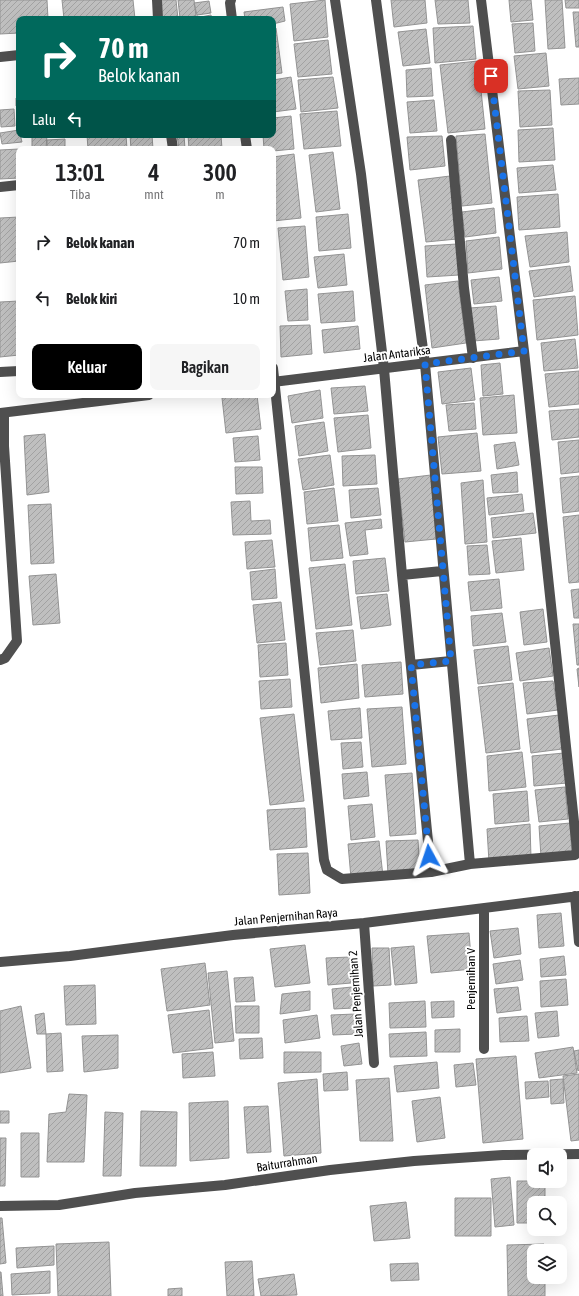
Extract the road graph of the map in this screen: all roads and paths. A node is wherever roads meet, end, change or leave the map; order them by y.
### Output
1 (158, 0) edge
2 (231, 0) edge
3 (335, 0) edge
4 (376, 0) edge
5 (481, 0) edge
6 (158, 16) edge
7 (232, 16) edge
8 (16, 55) edge
9 (0, 57) edge
10 (451, 140) dead end
11 (16, 184) edge
12 (0, 187) edge
13 (524, 351) junction
14 (473, 358) junction
15 (425, 364) junction
16 (384, 369) junction
17 (16, 371) edge
18 (0, 372) edge
19 (276, 381) edge
20 (124, 398) edge
21 (276, 398) edge
22 (2, 413) edge
23 (442, 571) junction
24 (402, 575) junction
25 (0, 660) edge
26 (451, 661) junction
27 (411, 665) junction
28 (470, 864) junction
29 (431, 872) junction
30 (577, 896) edge
31 (484, 908) junction
32 (364, 924) junction
33 (579, 942) edge
34 (0, 962) edge
35 (484, 1049) dead end
36 (374, 1063) dead end
37 (579, 1154) edge
38 (0, 1206) edge

1 - 6 street
2 - 7 street
3 - 16 street
4 - 15 street
5 - 13 street
8 - 9 street
10 - 14 street
11 - 12 street
13 - 14 street, Jalan Antariksa
13 - 28 street
14 - 15 street, Jalan Antariksa
15 - 16 street, Jalan Antariksa
15 - 23 street
16 - 19 street, Jalan Antariksa
16 - 24 street
17 - 18 street
20 - 22 street
21 - 29 street
22 - 25 street
23 - 24 street
23 - 26 street
24 - 27 street
26 - 27 street
26 - 28 street
27 - 29 street
28 - 29 street
30 - 31 street, Jalan Penjernihan Raya
30 - 33 street, Jalan Penjernihan Raya
31 - 32 street, Jalan Penjernihan Raya
31 - 35 street, Penjernihan V
32 - 34 street, Jalan Penjernihan Raya
32 - 36 street, Jalan Penjernihan 2
37 - 38 street, Baiturrahman

